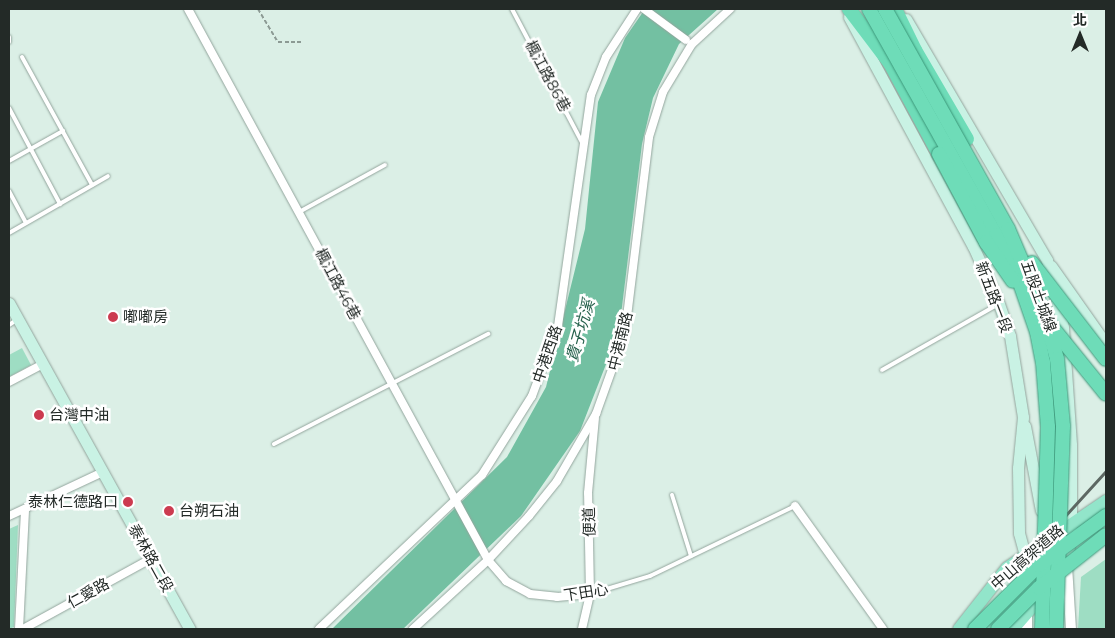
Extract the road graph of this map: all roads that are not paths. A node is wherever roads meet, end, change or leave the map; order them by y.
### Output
1 (188, 9) edge
2 (512, 9) edge
3 (637, 9) edge
4 (644, 9) edge
5 (730, 9) edge
6 (845, 9) edge
7 (849, 9) edge
8 (869, 9) edge
9 (885, 9) edge
10 (895, 9) edge
11 (900, 9) edge
12 (689, 42) junction
13 (22, 57) dead end
14 (9, 108) edge
15 (63, 131) junction
16 (583, 144) junction
17 (31, 149) junction
18 (9, 162) edge
19 (385, 165) dead end
20 (108, 176) dead end
21 (92, 185) junction
22 (9, 191) edge
23 (60, 204) junction
24 (299, 212) junction
25 (26, 223) junction
26 (9, 232) edge
27 (1047, 260) junction
28 (9, 303) edge
29 (999, 304) junction
30 (13, 322) edge
31 (488, 334) dead end
32 (1106, 344) edge
33 (1106, 359) edge
34 (42, 364) junction
35 (882, 370) dead end
36 (9, 382) edge
37 (393, 385) junction
38 (1106, 394) edge
39 (596, 414) junction
40 (1023, 417) junction
41 (274, 444) dead end
42 (103, 472) junction
43 (672, 496) dead end
44 (1106, 501) edge
45 (456, 503) junction
46 (795, 506) joint
47 (25, 509) junction
48 (9, 516) edge
49 (1106, 516) edge
50 (1071, 526) junction
51 (1106, 535) edge
52 (1044, 544) junction
53 (1106, 544) edge
54 (691, 556) junction
55 (1025, 556) junction
56 (486, 557) junction
57 (152, 558) junction
58 (1067, 566) junction
59 (1025, 592) junction
60 (590, 594) junction
61 (1027, 616) junction
62 (19, 629) edge
63 (23, 629) edge
64 (190, 629) edge
65 (319, 629) edge
66 (413, 629) edge
67 (582, 629) edge
68 (883, 629) edge
69 (959, 629) edge
70 (975, 629) edge
71 (986, 629) edge
72 (998, 629) edge
73 (1013, 629) edge
74 (1026, 629) edge
75 (1042, 629) edge
76 (1056, 629) edge
77 (1071, 629) edge

1 - 24 street, 楓江路46巷
2 - 16 lane, 楓江路86巷
3 - 16 street, 中港西路
4 - 12 street
5 - 12 street, 中港南路
6 - 29 main road, 新五路一段
7 - 38 highway, bridge
8 - 75 highway, 五股土城線, bridge
9 - 76 highway, 五股土城線, bridge
10 - 33 highway, bridge
11 - 27 main road
12 - 39 street, 中港南路
13 - 15 lane
14 - 17 lane
15 - 17 lane
15 - 21 lane
16 - 45 street, 中港西路
17 - 18 lane
17 - 23 lane
19 - 24 lane
20 - 21 lane
21 - 23 lane
22 - 25 lane
23 - 25 lane
24 - 37 street, 楓江路46巷
25 - 26 lane
27 - 32 main road
27 - 50 main road
28 - 30 main road, 泰林路二段
29 - 35 lane
29 - 40 main road, 新五路一段
30 - 34 main road, 泰林路二段
31 - 37 lane
34 - 36 street
34 - 42 main road, 泰林路二段
37 - 41 lane
37 - 45 street, 楓江路46巷
39 - 56 street, 中港南路
39 - 60 street, 便道
40 - 52 main road
40 - 55 main road, 新五路一段
42 - 47 street
42 - 57 main road, 泰林路二段
43 - 54 lane
44 - 50 main road
45 - 56 street, 楓江路46巷
45 - 65 street, 中港西路
46 - 54 lane, 下田心
46 - 68 street
47 - 48 street
47 - 62 street
49 - 70 highway, 中山高架道路, bridge
50 - 52 main road
50 - 58 main road
51 - 72 highway, 中山高架道路, bridge
52 - 55 main road
52 - 58 main road
52 - 59 main road
53 - 58 main road
54 - 60 lane, 下田心
55 - 59 main road, 新五路一段
55 - 69 main road
56 - 60 street, 下田心
56 - 66 street, 中港南路
57 - 63 street, 仁愛路
57 - 64 main road, 泰林路二段
58 - 59 main road
58 - 61 main road
58 - 77 street
59 - 61 main road, 新五路一段
59 - 71 main road
60 - 67 street, 便道
61 - 73 main road
61 - 74 street

